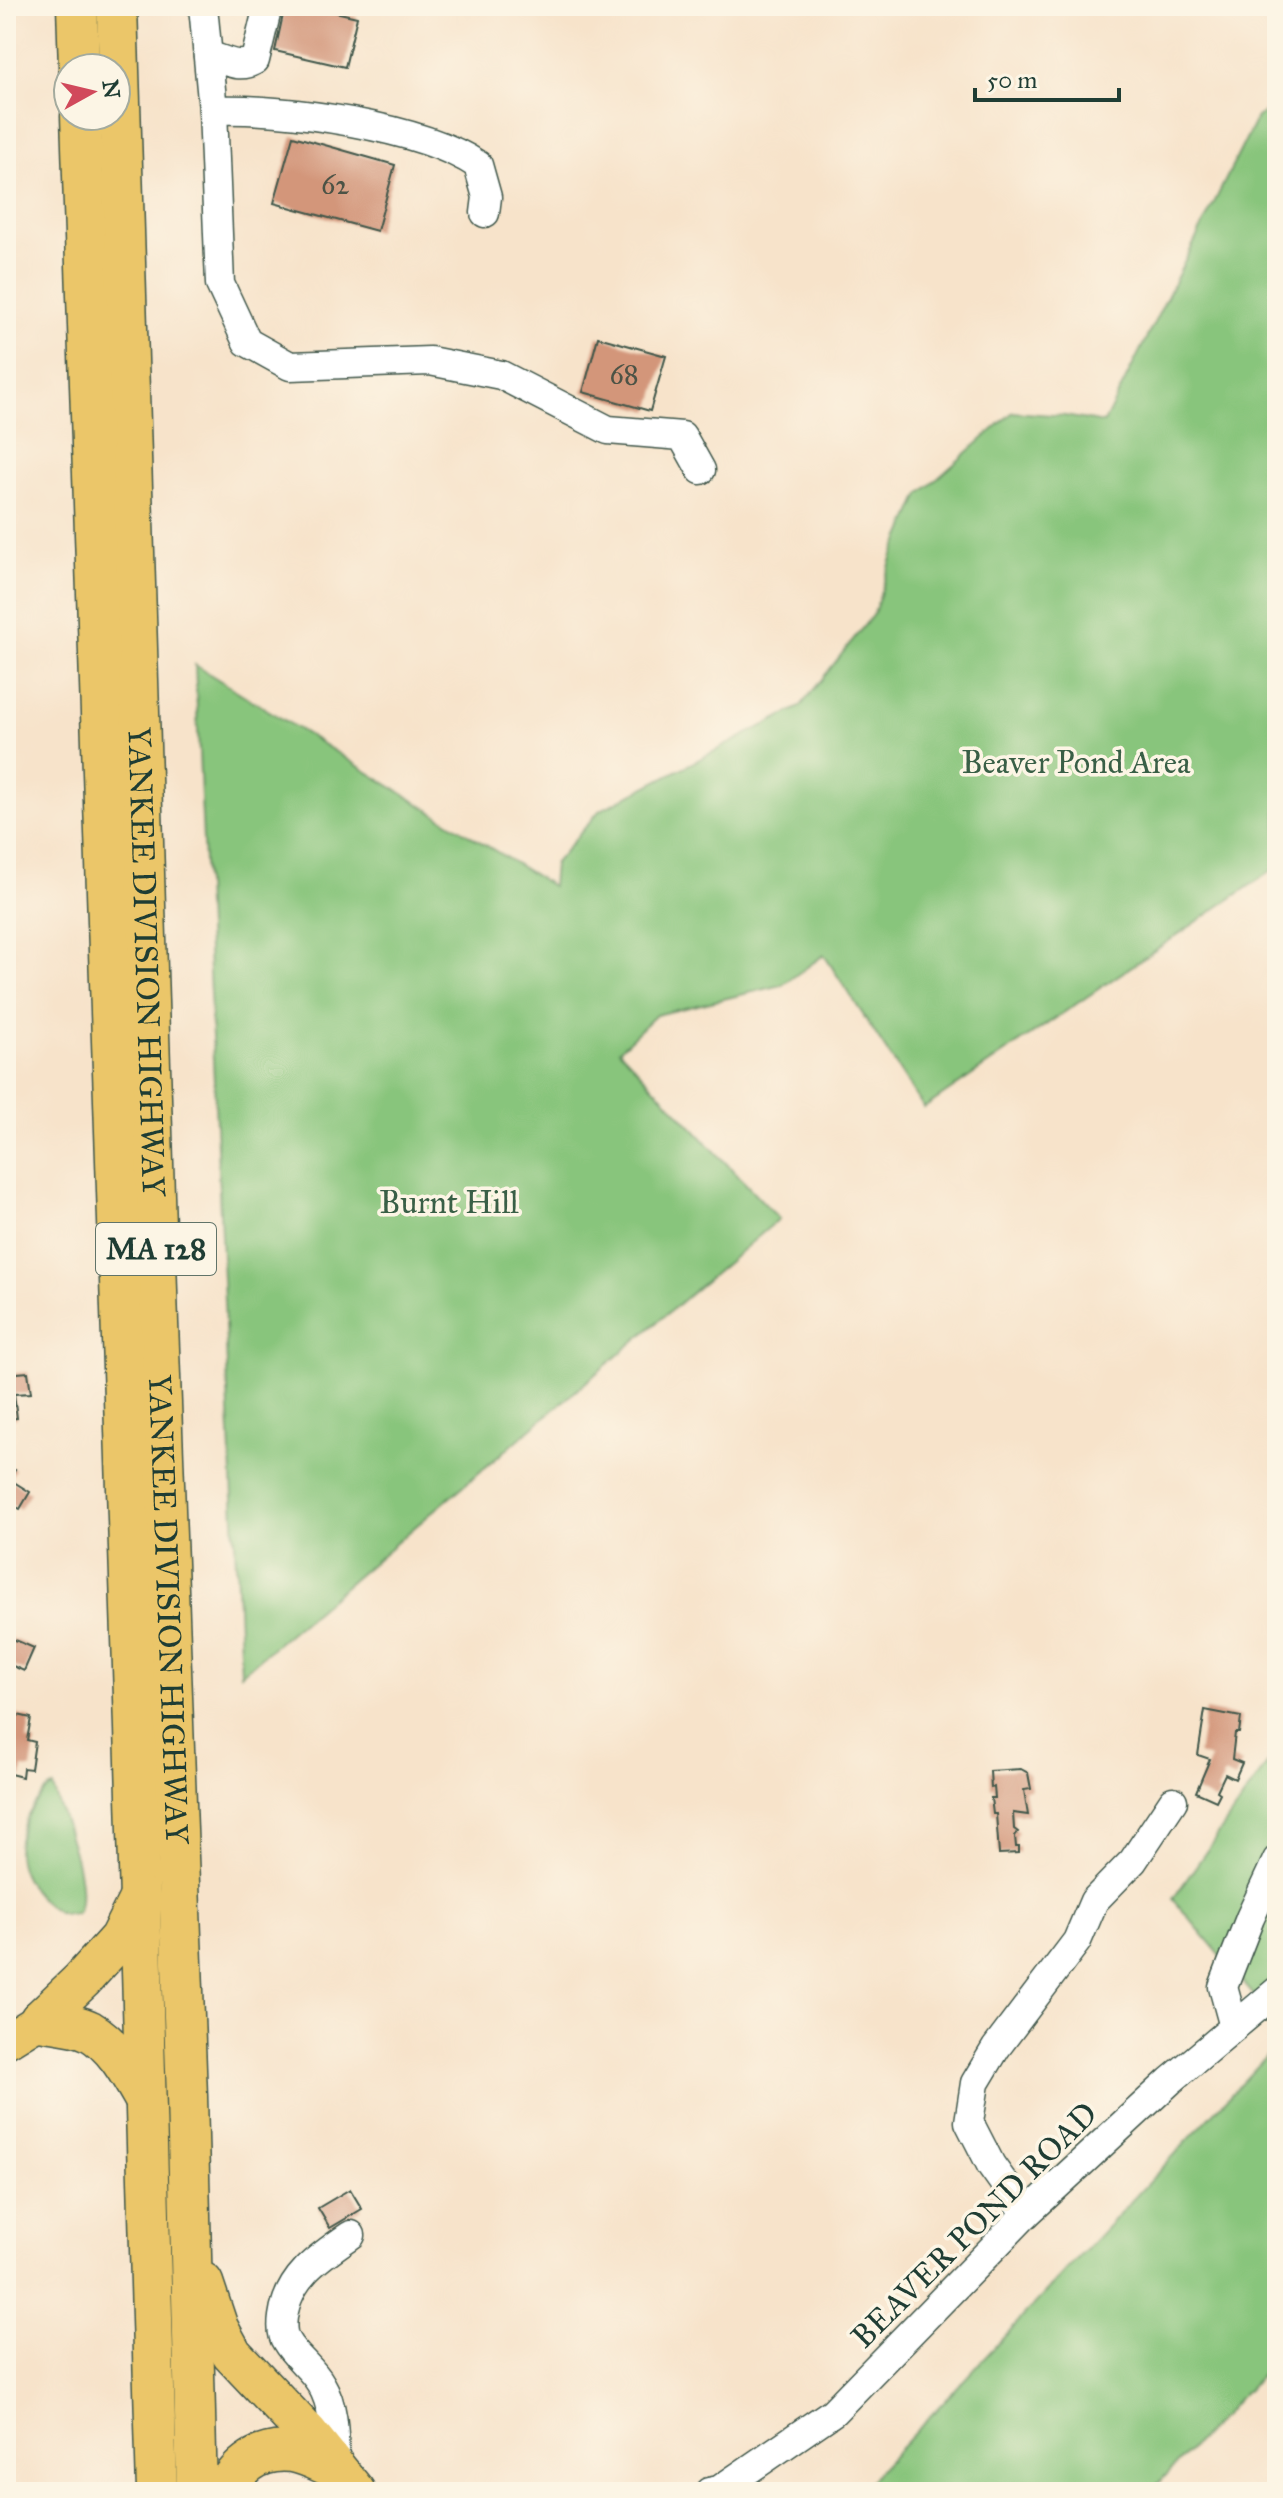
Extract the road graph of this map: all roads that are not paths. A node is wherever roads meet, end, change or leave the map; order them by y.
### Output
1 (77, 6) edge
2 (117, 6) edge
3 (203, 6) edge
4 (268, 6) edge
5 (78, 52) edge
6 (208, 55) junction
7 (213, 110) junction
8 (82, 132) edge
9 (485, 213) dead end
10 (701, 470) dead end
11 (1173, 1801) dead end
12 (1277, 1860) edge
13 (140, 1897) junction
14 (1277, 1991) edge
15 (40, 2020) junction
16 (1234, 2027) junction
17 (6, 2041) edge
18 (145, 2100) junction
19 (1026, 2214) junction
20 (190, 2224) junction
21 (351, 2235) dead end
22 (345, 2480) edge
23 (157, 2492) edge
24 (197, 2492) edge
25 (225, 2492) edge
26 (709, 2492) edge

1 - 5 highway
2 - 20 highway, YANKEE DIVISION HIGHWAY / MA 128
3 - 6 street
4 - 6 street
6 - 7 street
7 - 9 street
7 - 10 street
8 - 13 highway, YANKEE DIVISION HIGHWAY / MA 128
11 - 19 street
12 - 16 street
13 - 15 highway
13 - 18 highway, YANKEE DIVISION HIGHWAY / MA 128
14 - 16 street, BEAVER POND ROAD
15 - 17 main road
15 - 18 highway
16 - 19 street, BEAVER POND ROAD
18 - 23 highway, YANKEE DIVISION HIGHWAY / MA 128
19 - 26 street, BEAVER POND ROAD
20 - 22 highway
20 - 24 highway, YANKEE DIVISION HIGHWAY / MA 128
21 - 22 street
22 - 25 highway

